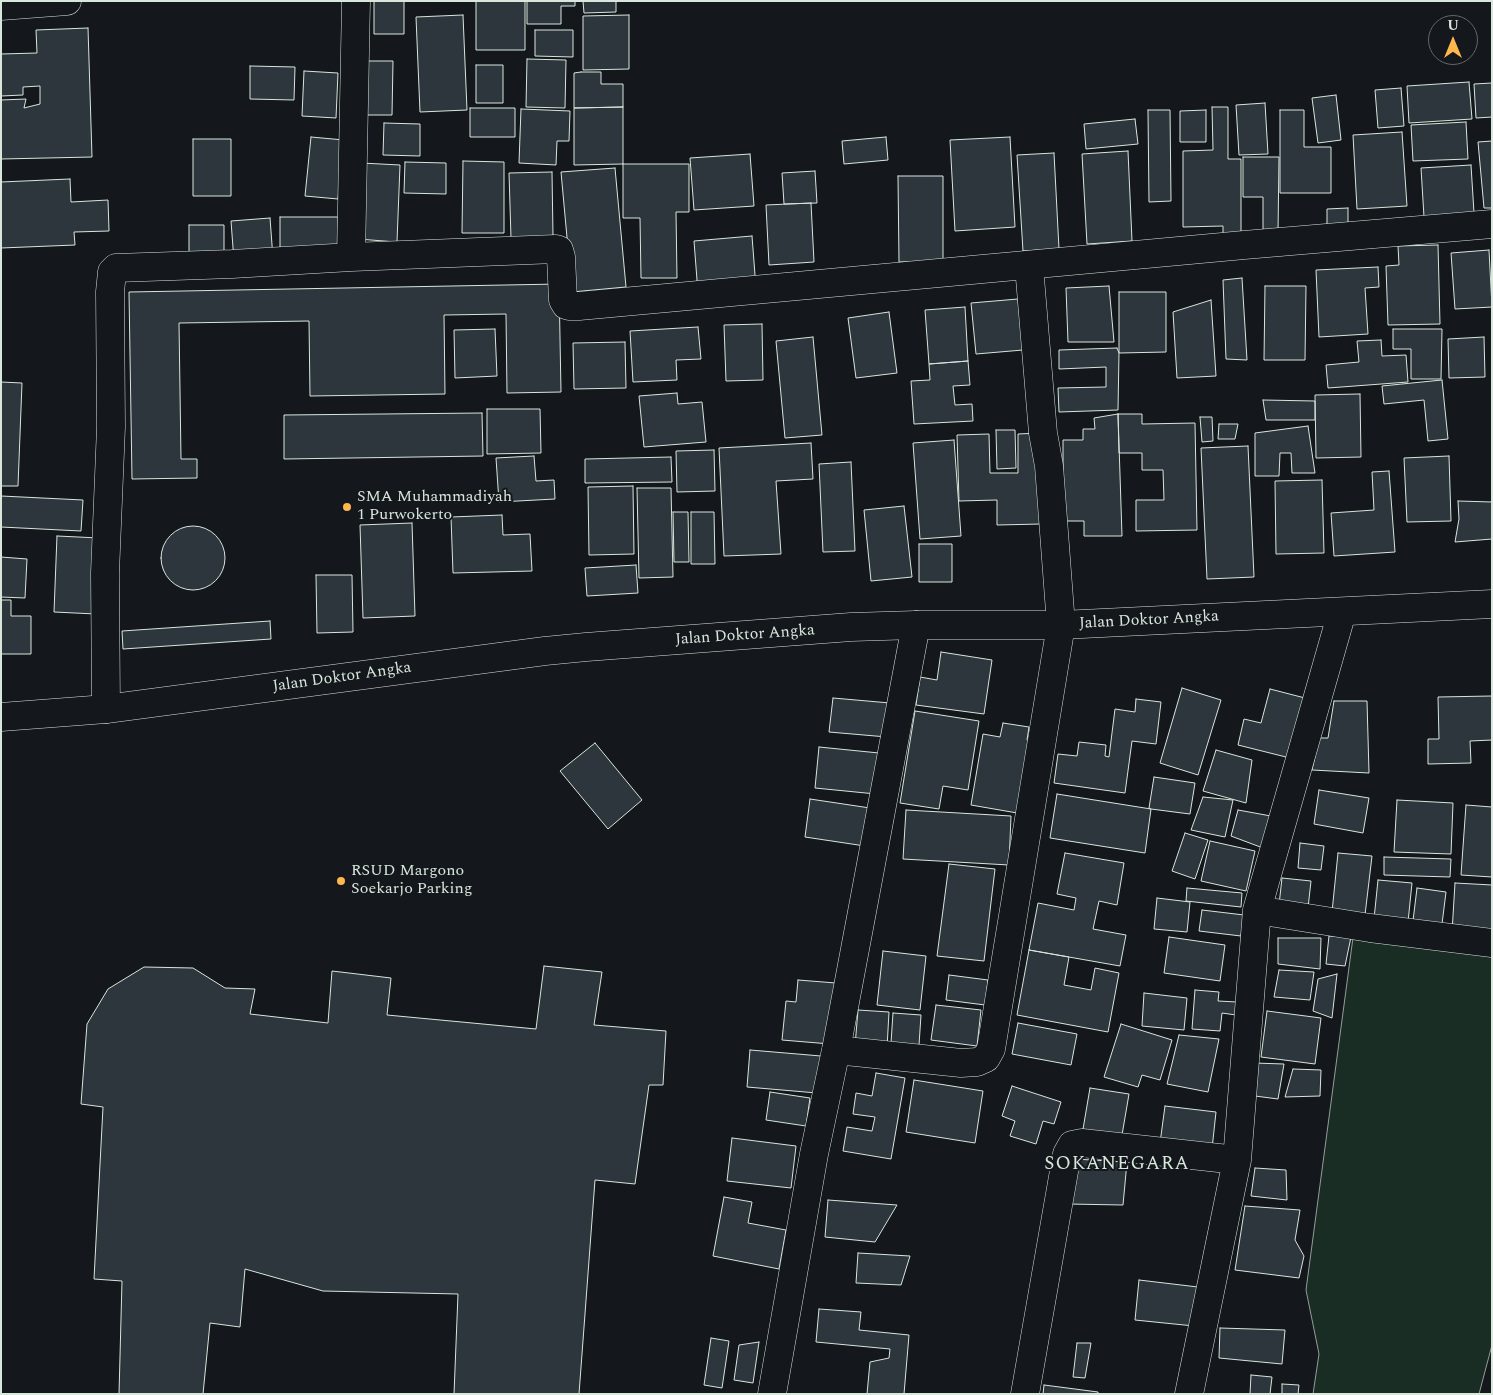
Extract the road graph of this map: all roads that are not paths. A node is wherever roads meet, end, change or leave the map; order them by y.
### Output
1 (67, 1) edge
2 (356, 1) edge
3 (1, 6) edge
4 (1492, 224) edge
5 (351, 257) junction
6 (1029, 266) junction
7 (1492, 604) edge
8 (1342, 612) junction
9 (916, 625) junction
10 (1061, 625) junction
11 (106, 709) junction
12 (1, 717) edge
13 (1258, 910) junction
14 (1492, 943) edge
15 (836, 1050) junction
16 (1237, 1160) junction
17 (772, 1394) edge
18 (1025, 1394) edge
19 (1188, 1394) edge

1 - 3 street
2 - 5 street
4 - 6 street
5 - 6 street
5 - 11 street
6 - 10 street
7 - 8 street, Jalan Doktor Angka
8 - 10 street, Jalan Doktor Angka
8 - 13 street
9 - 10 street, Jalan Doktor Angka
9 - 11 street, Jalan Doktor Angka
9 - 15 street
10 - 15 street
11 - 12 street, Jalan Doktor Angka
13 - 14 street
13 - 16 street
15 - 17 street
16 - 18 street
16 - 19 street

